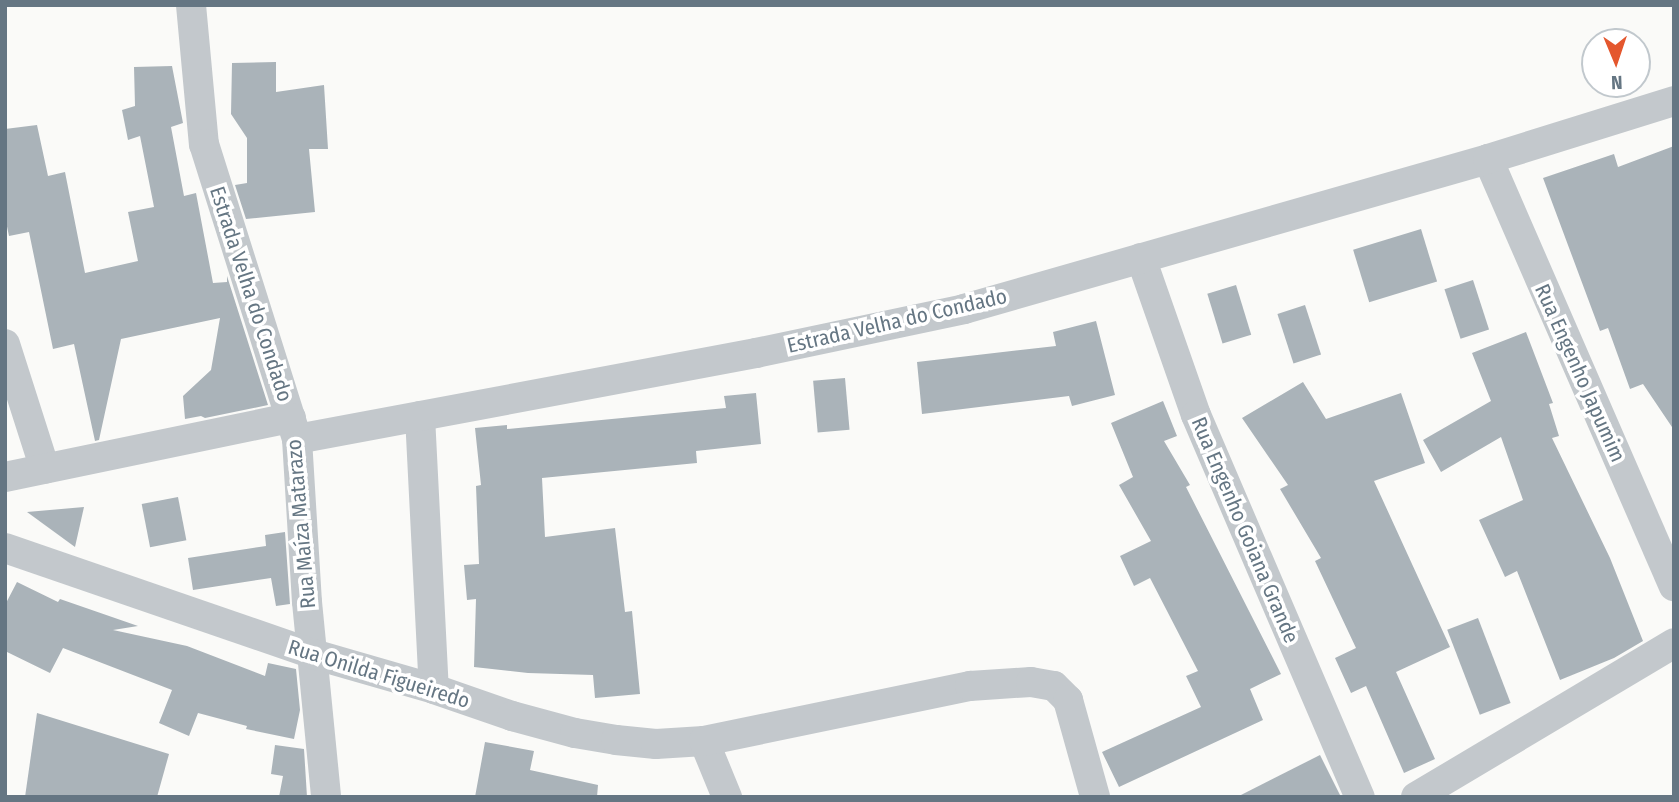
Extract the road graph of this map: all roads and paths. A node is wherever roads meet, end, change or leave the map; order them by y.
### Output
1 (191, 5) edge
2 (1674, 101) edge
3 (1488, 159) junction
4 (1141, 258) junction
5 (5, 344) edge
6 (419, 416) junction
7 (294, 428) junction
8 (45, 469) junction
9 (5, 477) edge
10 (5, 548) edge
11 (1674, 586) edge
12 (1674, 643) edge
13 (313, 654) junction
14 (434, 689) junction
15 (704, 741) junction
16 (326, 797) edge
17 (727, 797) edge
18 (1095, 797) edge
19 (1360, 797) edge
20 (1416, 797) edge

1 - 7 street, Estrada Velha do Condado
2 - 3 street, Estrada Velha do Condado
3 - 4 street, Estrada Velha do Condado
3 - 11 street, Rua Engenho Japumim
4 - 6 street, Estrada Velha do Condado
4 - 19 street, Rua Engenho Goiana Grande
5 - 8 street
6 - 7 street, Estrada Velha do Condado
6 - 14 street
7 - 8 street, Estrada Velha do Condado
7 - 13 street, Rua Maíza Matarazo
8 - 9 street, Estrada Velha do Condado
10 - 13 street, Rua Onilda Figueiredo
12 - 20 street
13 - 14 street, Rua Onilda Figueiredo
13 - 16 street, Rua Maíza Matarazo
14 - 15 street, Rua Onilda Figueiredo
15 - 17 street
15 - 18 street, Rua Onilda Figueiredo

